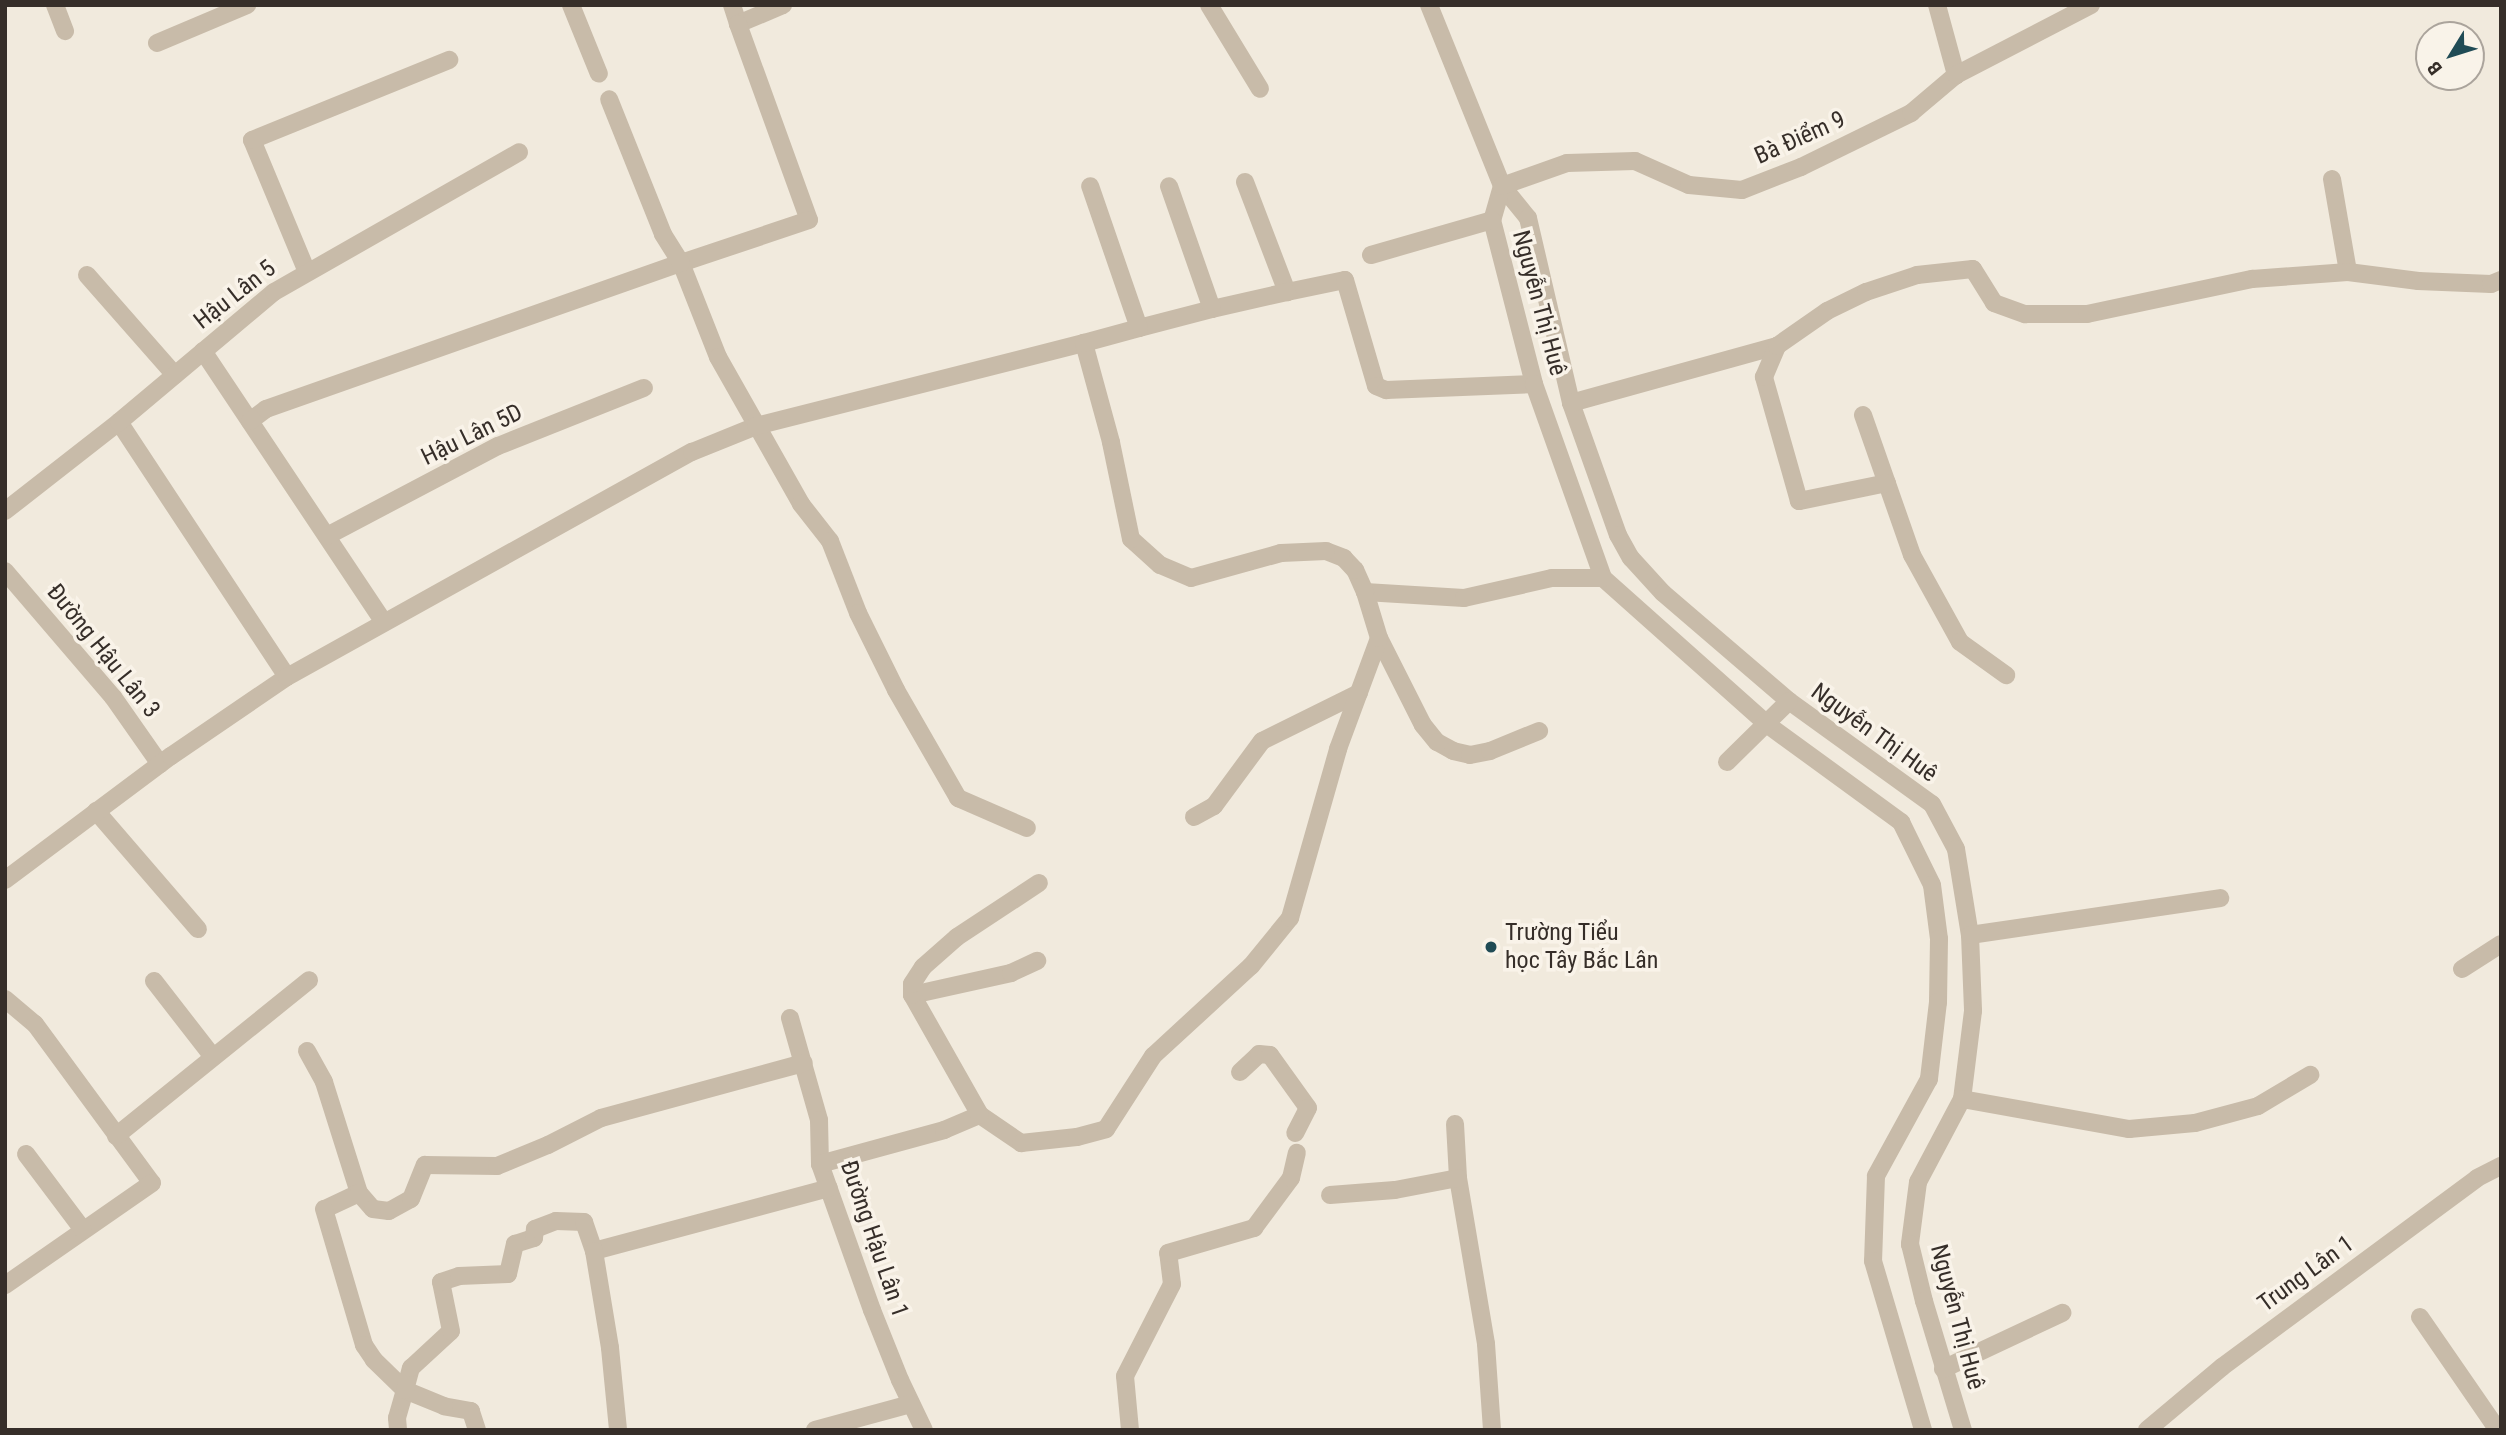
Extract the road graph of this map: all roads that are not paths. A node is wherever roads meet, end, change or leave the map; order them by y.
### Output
1 (55, 5) edge
2 (247, 5) edge
3 (571, 5) edge
4 (732, 5) edge
5 (783, 5) edge
6 (1209, 5) edge
7 (1429, 5) edge
8 (1937, 5) edge
9 (2091, 5) edge
10 (738, 24) junction
11 (65, 31) dead end
12 (157, 43) dead end
13 (449, 60) dead end
14 (599, 74) dead end
15 (1956, 75) junction
16 (1260, 89) dead end
17 (609, 99) dead end
18 (519, 152) dead end
19 (2332, 179) dead end
20 (1245, 182) dead end
21 (1090, 186) dead end
22 (1169, 186) dead end
23 (1502, 186) junction
24 (1492, 220) junction
25 (1371, 255) dead end
26 (681, 263) junction
27 (307, 272) junction
28 (2348, 272) junction
29 (87, 275) dead end
30 (2501, 280) edge
31 (1287, 292) junction
32 (1212, 309) junction
33 (1139, 328) junction
34 (1084, 343) junction
35 (1777, 346) junction
36 (204, 351) junction
37 (175, 375) junction
38 (1534, 384) junction
39 (644, 388) dead end
40 (1571, 403) junction
41 (1863, 415) dead end
42 (250, 421) junction
43 (119, 422) junction
44 (756, 426) junction
45 (1887, 483) junction
46 (5, 511) edge
47 (327, 536) junction
48 (6, 573) edge
49 (1603, 578) junction
50 (1365, 592) junction
51 (384, 622) junction
52 (1379, 638) junction
53 (2006, 675) dead end
54 (286, 677) junction
55 (1359, 693) junction
56 (1789, 701) junction
57 (1768, 725) junction
58 (1539, 731) dead end
59 (1727, 762) dead end
60 (160, 764) junction
61 (96, 811) junction
62 (1194, 817) dead end
63 (1027, 828) dead end
64 (5, 880) edge
65 (1040, 883) dead end
66 (2220, 898) dead end
67 (198, 929) dead end
68 (1970, 936) junction
69 (2501, 944) edge
70 (1037, 961) dead end
71 (2462, 969) dead end
72 (154, 981) dead end
73 (309, 981) dead end
74 (912, 995) junction
75 (5, 999) edge
76 (790, 1018) dead end
77 (307, 1051) dead end
78 (213, 1057) junction
79 (804, 1063) junction
80 (1240, 1072) dead end
81 (2311, 1075) dead end
82 (1962, 1099) junction
83 (980, 1115) junction
84 (1455, 1124) dead end
85 (1295, 1133) dead end
86 (116, 1136) junction
87 (1297, 1153) dead end
88 (26, 1154) dead end
89 (820, 1164) junction
90 (2501, 1166) edge
91 (1458, 1178) junction
92 (829, 1188) junction
93 (359, 1192) junction
94 (1331, 1195) dead end
95 (83, 1230) junction
96 (594, 1251) junction
97 (5, 1285) edge
98 (2062, 1312) dead end
99 (2420, 1317) dead end
100 (1943, 1369) junction
101 (405, 1390) junction
102 (911, 1404) junction
103 (398, 1430) edge
104 (477, 1430) edge
105 (618, 1430) edge
106 (815, 1430) edge
107 (924, 1430) edge
108 (1130, 1430) edge
109 (1492, 1430) edge
110 (1923, 1430) edge
111 (1963, 1430) edge
112 (2147, 1430) edge
113 (2498, 1430) edge

1 - 11 street
2 - 12 street
3 - 14 street
4 - 10 street
5 - 10 street
6 - 16 street
7 - 23 street, Nguyễn Thị Huê
8 - 15 street
9 - 15 street, Bà Điểm 9
10 - 26 street
13 - 27 street
15 - 23 street, Bà Điểm 9
17 - 26 street
18 - 27 street, Hậu Lân 5
19 - 28 street
20 - 31 street
21 - 33 street
22 - 32 street
23 - 24 street, Nguyễn Thị Huê
23 - 40 street, Nguyễn Thị Huê
24 - 25 street
24 - 38 street, Nguyễn Thị Huê
26 - 42 street
26 - 44 street
27 - 36 street, Hậu Lân 5
28 - 30 street
28 - 35 street
29 - 37 street
31 - 32 street
31 - 38 street
32 - 33 street
33 - 34 street
34 - 44 street
34 - 50 street
35 - 40 street
35 - 45 street
36 - 37 street, Hậu Lân 5
36 - 42 street
37 - 43 street, Hậu Lân 5
38 - 49 street, Nguyễn Thị Huê
39 - 47 street, Hậu Lân 5D
40 - 56 street, Nguyễn Thị Huê
41 - 45 street
42 - 47 street
43 - 46 street, Hậu Lân 5
43 - 54 street
44 - 51 street
44 - 63 street
45 - 53 street
47 - 51 street
48 - 60 street, Đường Hậu Lân 3
49 - 50 street
49 - 57 street, Nguyễn Thị Huê
50 - 52 street
51 - 54 street
52 - 55 street
52 - 58 street
54 - 60 street
55 - 62 street
55 - 83 street
56 - 57 street
56 - 68 street, Nguyễn Thị Huê
57 - 59 street
57 - 110 street, Nguyễn Thị Huê
60 - 61 street
61 - 64 street
61 - 67 street
65 - 74 street
66 - 68 street
68 - 82 street, Nguyễn Thị Huê
69 - 71 street
70 - 74 street
72 - 78 street
73 - 78 street
74 - 83 street
75 - 86 street
76 - 79 street, Đường Hậu Lân 1
77 - 93 street
78 - 86 street
79 - 89 street, Đường Hậu Lân 1
79 - 93 street
80 - 85 street
81 - 82 street
82 - 100 street, Nguyễn Thị Huê
83 - 89 street
84 - 91 street
86 - 95 street
87 - 108 street
88 - 95 street
89 - 92 street, Đường Hậu Lân 1
90 - 112 street, Trung Lân 1
91 - 94 street
91 - 109 street
92 - 96 street
92 - 102 street, Đường Hậu Lân 1
93 - 101 street
95 - 97 street
96 - 101 street
96 - 105 street
98 - 100 street
99 - 113 street
100 - 111 street, Nguyễn Thị Huê
101 - 103 street
101 - 104 street
102 - 106 street
102 - 107 street, Đường Hậu Lân 1

